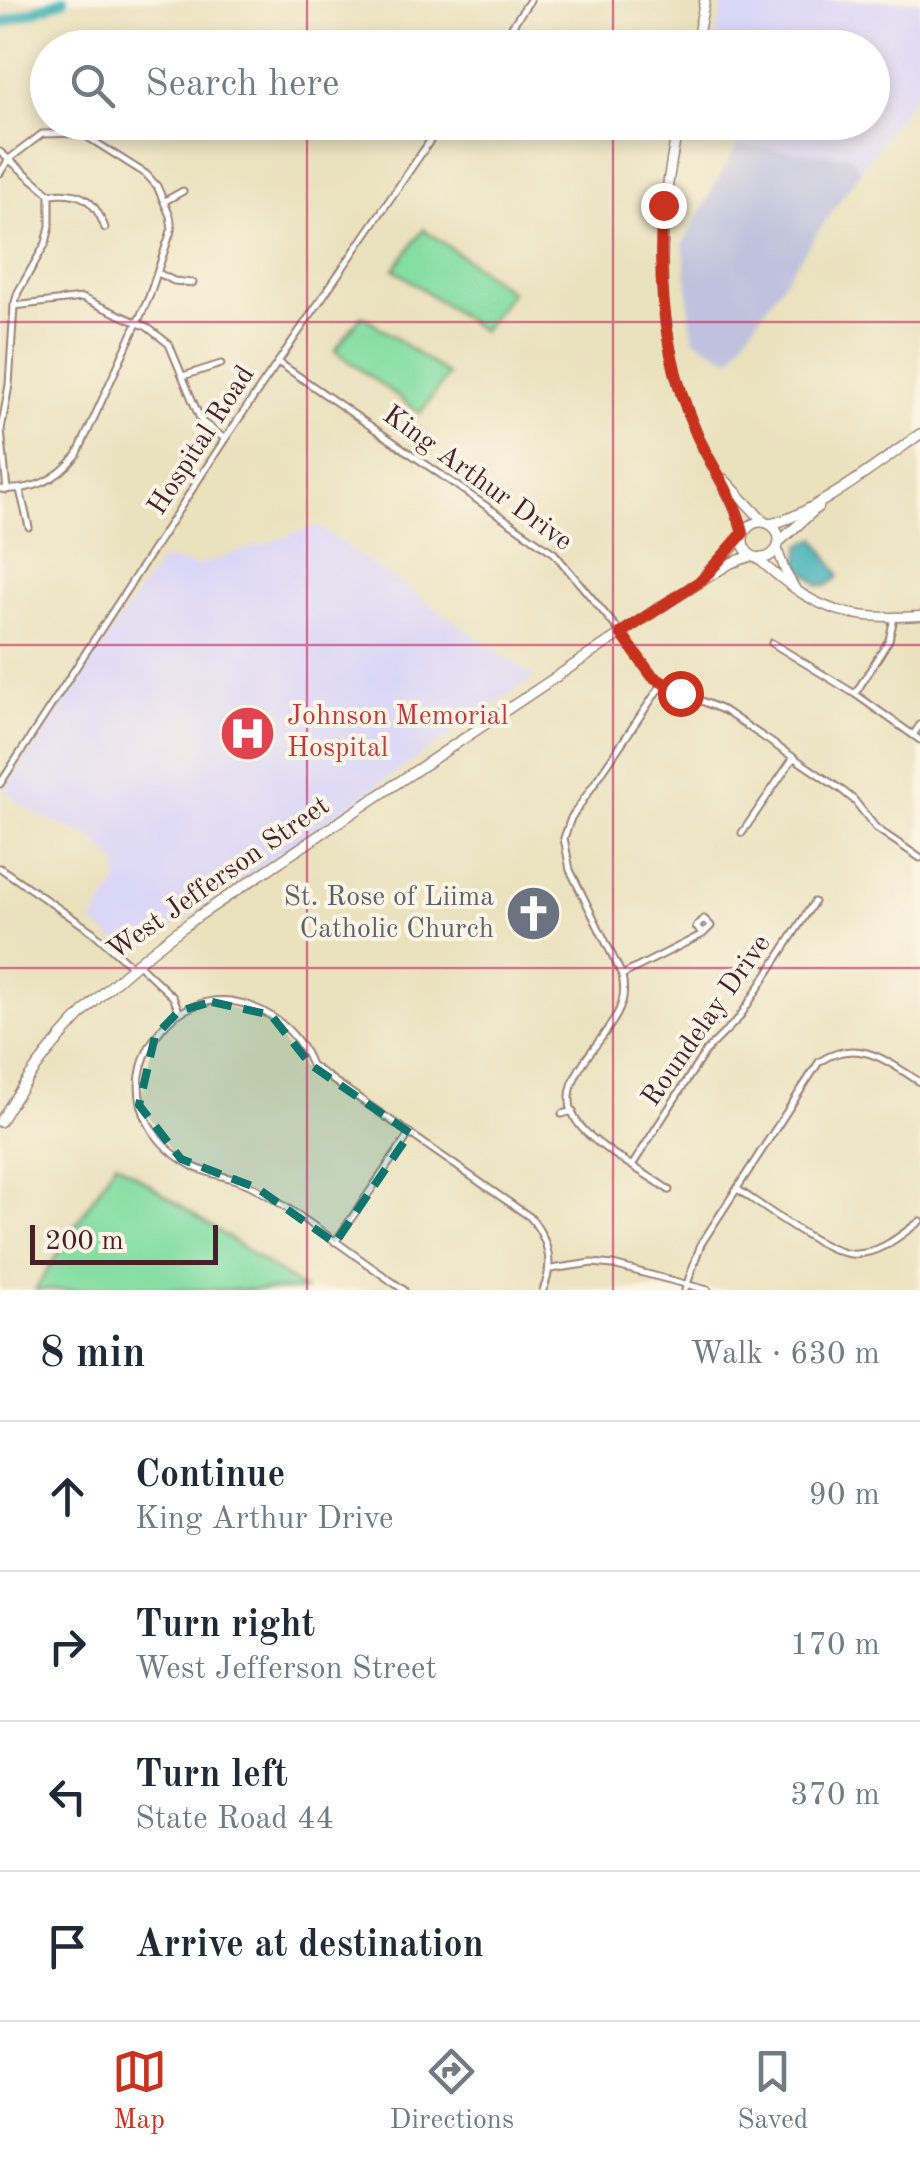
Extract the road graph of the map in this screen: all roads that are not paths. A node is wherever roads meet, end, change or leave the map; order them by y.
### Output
1 (530, 0) edge
2 (706, 0) edge
3 (509, 30) edge
4 (699, 30) edge
5 (34, 140) edge
6 (93, 140) edge
7 (431, 140) edge
8 (675, 140) edge
9 (0, 152) edge
10 (9, 158) junction
11 (0, 173) edge
12 (183, 191) dead end
13 (50, 194) junction
14 (165, 201) junction
15 (105, 228) dead end
16 (158, 273) junction
17 (193, 284) dead end
18 (14, 306) junction
19 (139, 322) junction
20 (278, 362) junction
21 (221, 364) dead end
22 (0, 368) edge
23 (8, 368) junction
24 (184, 376) junction
25 (920, 434) edge
26 (225, 439) junction
27 (715, 470) junction
28 (4, 490) edge
29 (20, 490) junction
30 (824, 499) junction
31 (767, 523) junction
32 (28, 526) dead end
33 (743, 535) junction
34 (778, 545) junction
35 (754, 557) junction
36 (702, 580) junction
37 (794, 588) junction
38 (920, 616) edge
39 (894, 617) junction
40 (621, 633) junction
41 (772, 643) dead end
42 (662, 684) junction
43 (855, 694) junction
44 (920, 726) edge
45 (917, 738) edge
46 (794, 758) junction
47 (0, 784) edge
48 (742, 833) dead end
49 (920, 858) edge
50 (0, 868) edge
51 (814, 902) dead end
52 (703, 934) dead end
53 (133, 964) junction
54 (622, 974) junction
55 (179, 1012) junction
56 (920, 1082) edge
57 (573, 1111) junction
58 (562, 1114) dead end
59 (0, 1122) edge
60 (410, 1133) junction
61 (633, 1164) junction
62 (736, 1189) junction
63 (669, 1190) dead end
64 (920, 1221) edge
65 (335, 1242) junction
66 (551, 1269) junction
67 (686, 1287) edge
68 (404, 1290) edge
69 (543, 1290) edge
70 (708, 1290) edge

1 - 3 street
2 - 4 main road
5 - 10 street
6 - 14 street
7 - 20 street, Hospital Road
8 - 27 main road
9 - 10 street
10 - 11 street
10 - 13 street
12 - 14 street
13 - 15 street
13 - 18 street
14 - 16 street
16 - 17 street
16 - 19 street
18 - 19 street
18 - 23 street
19 - 24 street
19 - 29 street
20 - 26 street, Hospital Road
20 - 40 street, King Arthur Drive
21 - 24 street
22 - 23 street
23 - 28 street
24 - 26 street
25 - 30 main road
26 - 47 street, Hospital Road
27 - 31 main road
27 - 33 main road
28 - 29 street
29 - 32 street
30 - 31 main road
30 - 34 main road
31 - 33 main road
31 - 34 main road
33 - 35 main road
33 - 36 main road, West Jefferson Street
34 - 35 main road
34 - 37 street
35 - 36 main road, West Jefferson Street
35 - 37 street
36 - 40 main road, West Jefferson Street
37 - 39 street
38 - 39 street
39 - 43 street
40 - 42 street, King Arthur Drive
40 - 53 main road, West Jefferson Street
41 - 43 street
42 - 46 street, King Arthur Drive
42 - 54 street
43 - 45 street
44 - 45 street
46 - 48 street
46 - 49 street, King Arthur Drive
50 - 53 street
51 - 61 street, Roundelay Drive
52 - 54 street
53 - 55 street
53 - 59 main road, West Jefferson Street
54 - 57 street
55 - 60 street
55 - 65 street
56 - 62 street
57 - 58 street
57 - 61 street
60 - 65 street
60 - 66 street
61 - 63 street
62 - 64 street
62 - 67 street
65 - 68 street
66 - 67 street
66 - 69 street
67 - 70 street

